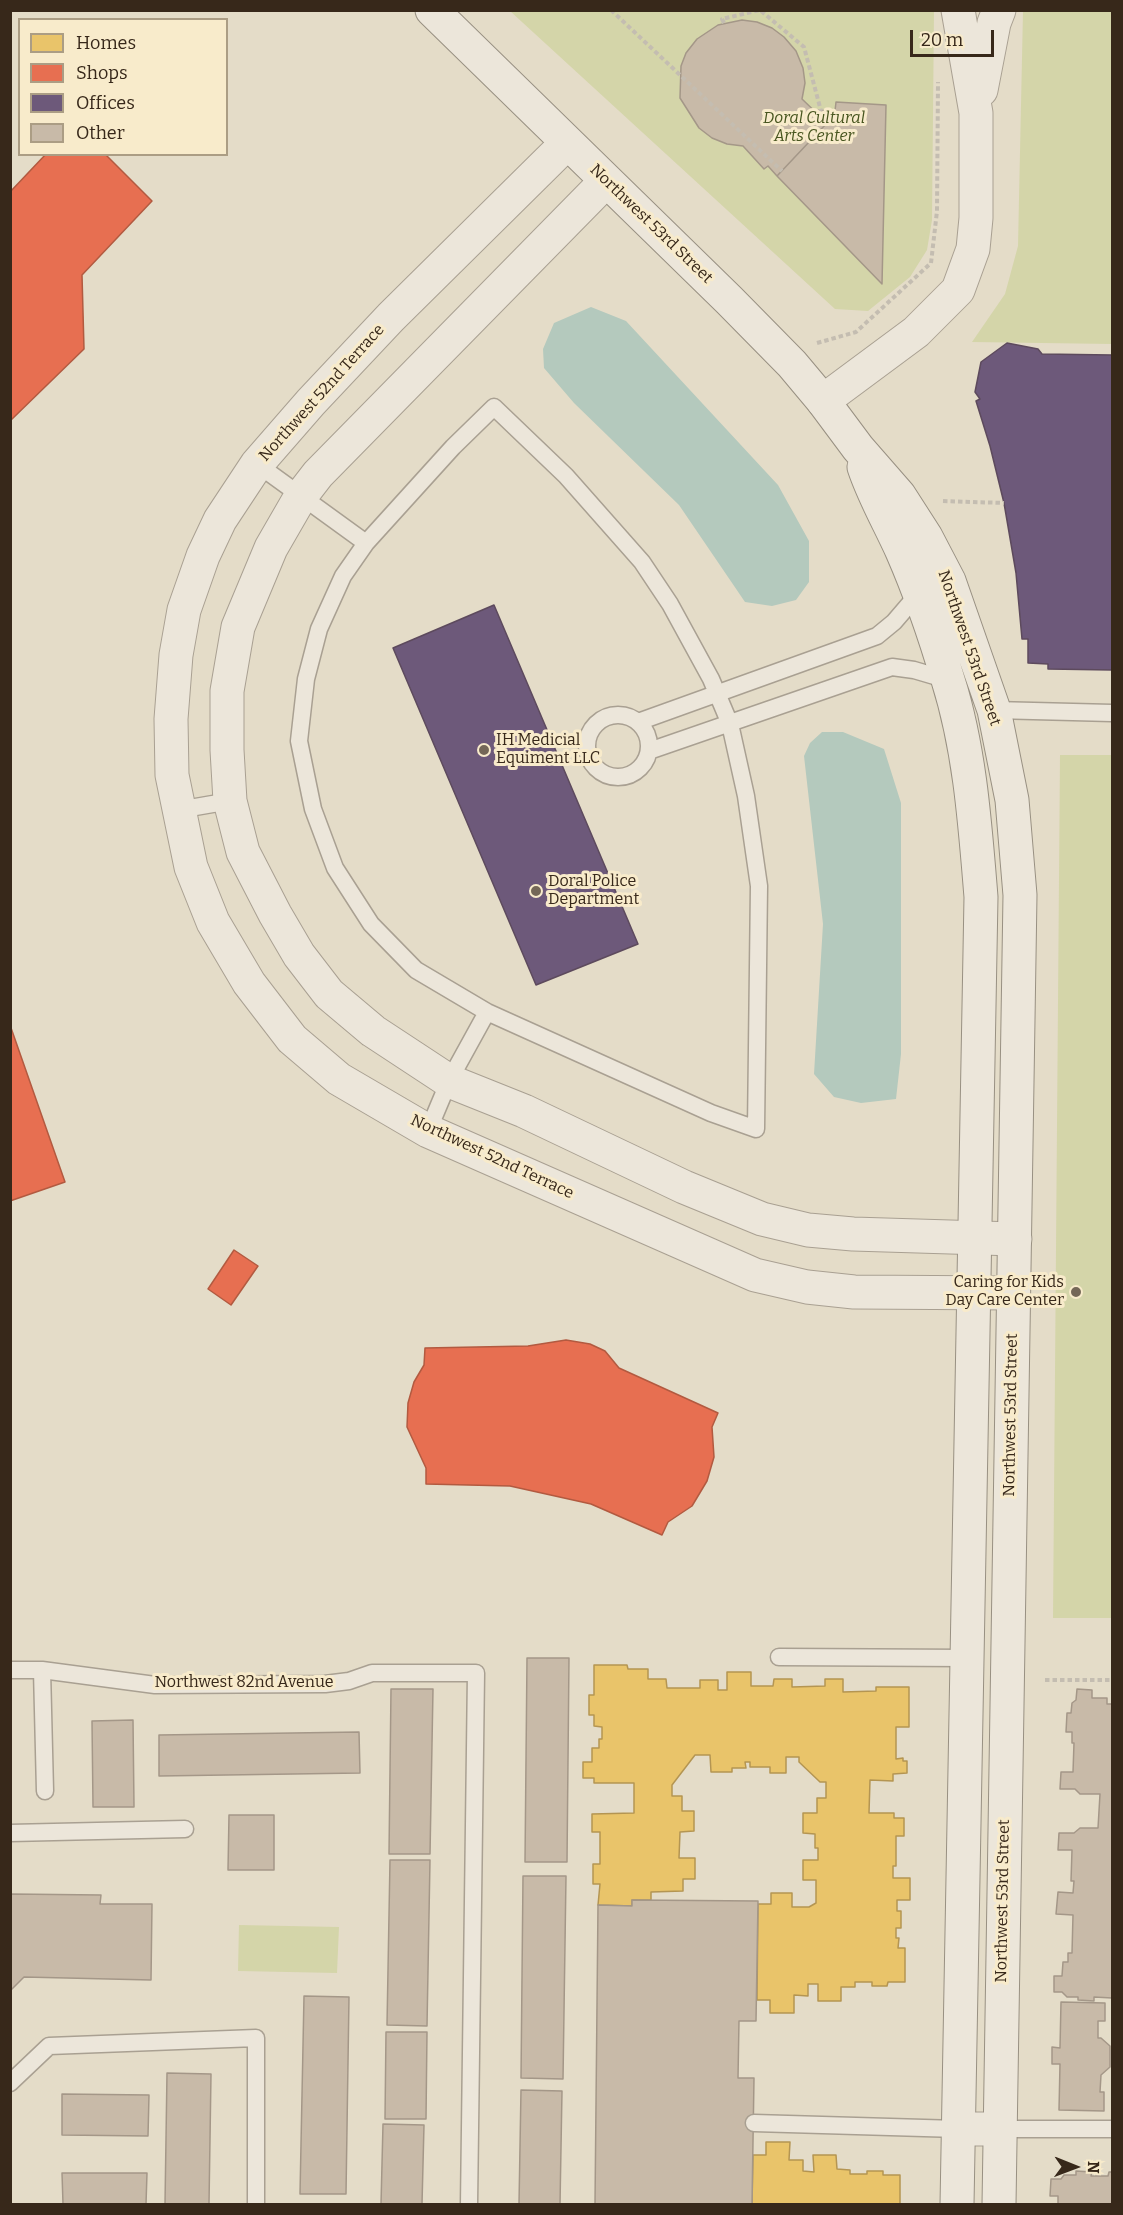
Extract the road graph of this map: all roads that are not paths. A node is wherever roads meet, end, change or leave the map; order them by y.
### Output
1 (432, 10) edge
2 (958, 10) edge
3 (999, 10) edge
4 (976, 112) junction
5 (567, 143) junction
6 (606, 181) junction
7 (823, 401) junction
8 (858, 448) junction
9 (258, 464) junction
10 (301, 496) junction
11 (366, 543) junction
12 (918, 594) junction
13 (948, 680) junction
14 (717, 693) junction
15 (994, 710) junction
16 (1113, 712) edge
17 (638, 722) junction
18 (730, 724) junction
19 (649, 751) junction
20 (230, 801) junction
21 (178, 810) junction
22 (487, 1012) junction
23 (449, 1081) junction
24 (428, 1131) junction
25 (684, 1187) junction
26 (665, 1235) junction
27 (974, 1238) junction
28 (1015, 1239) junction
29 (973, 1293) junction
30 (1013, 1293) junction
31 (778, 1657) dead end
32 (967, 1658) junction
33 (10, 1670) edge
34 (42, 1670) junction
35 (45, 1791) dead end
36 (185, 1829) dead end
37 (10, 1833) edge
38 (10, 2083) edge
39 (754, 2124) dead end
40 (958, 2129) junction
41 (1000, 2129) junction
42 (1113, 2129) edge
43 (256, 2205) edge
44 (469, 2205) edge
45 (957, 2205) edge
46 (999, 2205) edge

1 - 5 street, Northwest 53rd Street
2 - 4 street
3 - 4 street
4 - 7 street
5 - 6 street, Northwest 53rd Street
5 - 9 street, Northwest 52nd Terrace
6 - 7 street, Northwest 53rd Street
6 - 10 street
7 - 8 street, Northwest 53rd Street
8 - 12 street, Northwest 53rd Street
8 - 15 street, Northwest 53rd Street
9 - 10 lane
9 - 21 street, Northwest 52nd Terrace
10 - 11 lane
10 - 20 street
11 - 14 lane
11 - 22 lane
12 - 13 street, Northwest 53rd Street
12 - 14 lane
13 - 15 street
13 - 18 lane
13 - 27 street, Northwest 53rd Street
14 - 17 lane
14 - 18 lane
15 - 16 lane
15 - 28 street, Northwest 53rd Street
17 - 19 lane
17 - 19 lane
18 - 19 lane
18 - 22 lane
20 - 21 lane
20 - 23 street
21 - 24 street, Northwest 52nd Terrace
22 - 23 lane
23 - 24 lane
23 - 25 street
24 - 26 street, Northwest 52nd Terrace
25 - 26 street
25 - 27 street
26 - 29 street, Northwest 52nd Terrace
27 - 28 street
27 - 29 street, Northwest 53rd Street
28 - 30 street, Northwest 53rd Street
29 - 30 street, Northwest 52nd Terrace
29 - 32 street, Northwest 53rd Street
30 - 41 street, Northwest 53rd Street
31 - 32 lane
32 - 40 street, Northwest 53rd Street
33 - 34 lane, Northwest 82nd Avenue
34 - 35 lane
34 - 44 lane, Northwest 82nd Avenue
36 - 37 lane
38 - 43 lane
39 - 40 lane
40 - 41 street
40 - 45 street, Northwest 53rd Street
41 - 42 lane
41 - 46 street, Northwest 53rd Street

